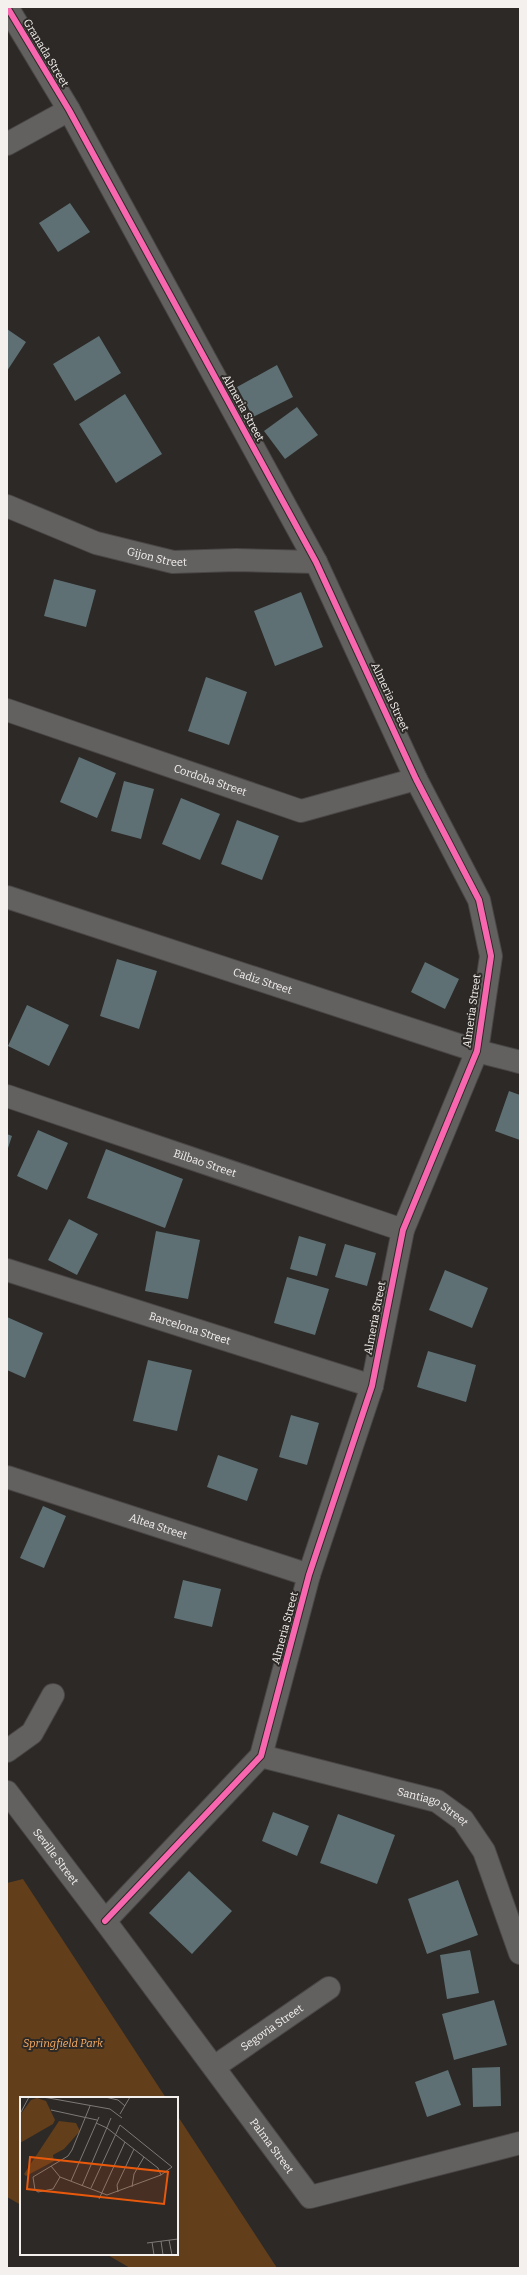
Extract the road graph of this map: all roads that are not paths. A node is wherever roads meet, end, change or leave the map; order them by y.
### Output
1 (7, 7) edge
2 (69, 110) junction
3 (7, 144) edge
4 (7, 506) edge
5 (316, 562) junction
6 (7, 710) edge
7 (416, 779) junction
8 (7, 897) edge
9 (477, 1051) junction
10 (520, 1062) edge
11 (7, 1096) edge
12 (403, 1230) junction
13 (7, 1270) edge
14 (372, 1386) junction
15 (7, 1477) edge
16 (309, 1575) junction
17 (53, 1695) dead end
18 (7, 1750) edge
19 (261, 1756) junction
20 (7, 1792) edge
21 (106, 1921) junction
22 (520, 1953) edge
23 (328, 1988) dead end
24 (214, 2067) junction
25 (520, 2143) edge

1 - 2 street, Granada Street
2 - 3 street
2 - 5 street, Almeria Street
4 - 5 street, Gijon Street
5 - 7 street, Almeria Street
6 - 7 street, Cordoba Street
7 - 9 street, Almeria Street
8 - 9 street, Cadiz Street
9 - 10 street, Cadiz Street
9 - 12 street, Almeria Street
11 - 12 street, Bilbao Street
12 - 14 street, Almeria Street
13 - 14 street, Barcelona Street
14 - 16 street, Almeria Street
15 - 16 street, Altea Street
16 - 19 street, Almeria Street
17 - 18 street
19 - 21 street, Almeria Street
19 - 22 street, Santiago Street
20 - 21 street, Seville Street
21 - 24 street, Palma Street
23 - 24 street, Segovia Street
24 - 25 street, Palma Street

